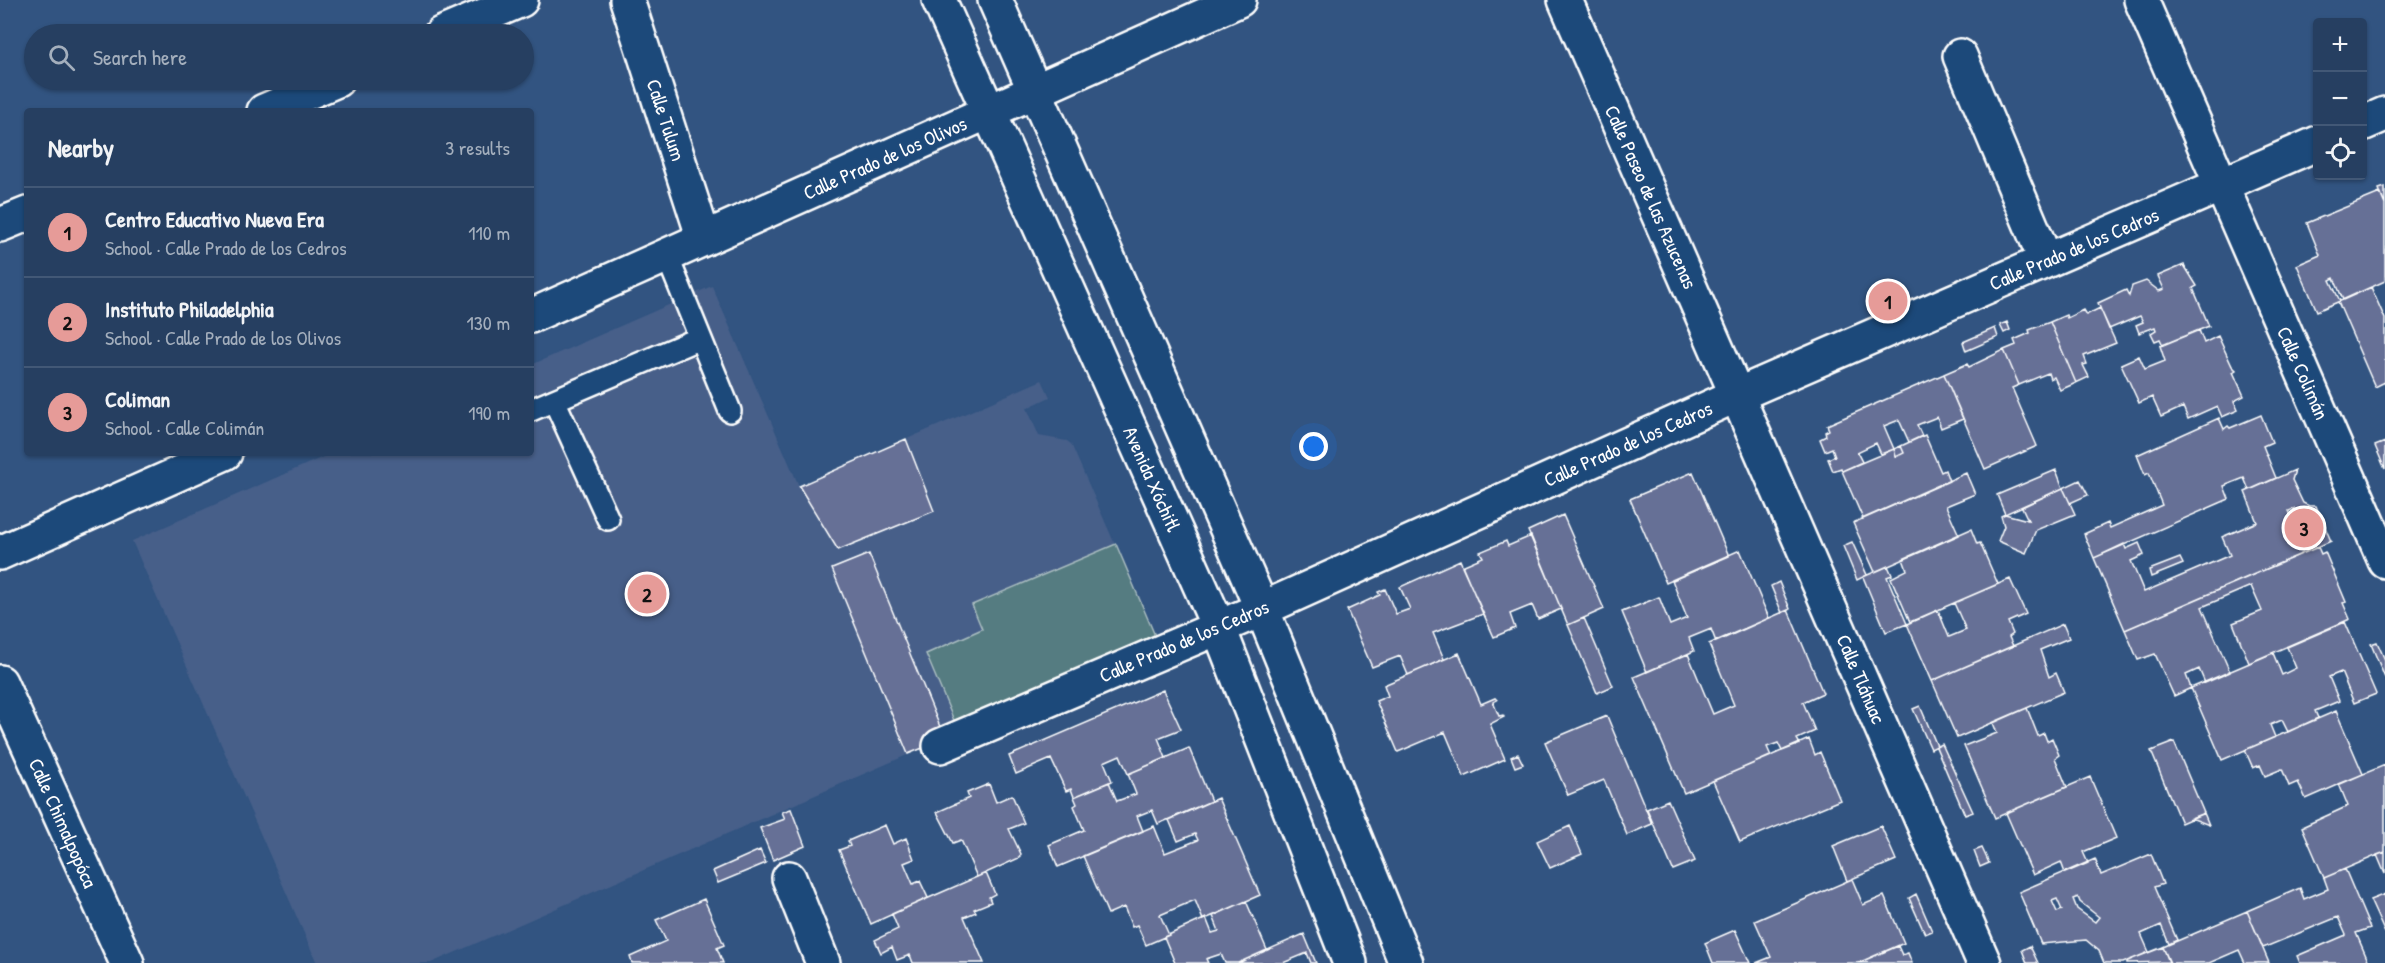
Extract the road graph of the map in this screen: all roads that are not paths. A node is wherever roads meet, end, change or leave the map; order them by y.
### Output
1 (521, 0) edge
2 (627, 0) edge
3 (939, 0) edge
4 (995, 0) edge
5 (1239, 0) edge
6 (1565, 0) edge
7 (2141, 0) edge
8 (465, 24) edge
9 (1960, 56) dead end
10 (313, 90) edge
11 (1034, 91) junction
12 (271, 108) edge
13 (987, 111) junction
14 (2385, 114) edge
15 (2367, 122) edge
16 (2313, 145) edge
17 (2221, 185) junction
18 (24, 215) edge
19 (0, 225) edge
20 (704, 239) junction
21 (667, 256) junction
22 (2046, 261) junction
23 (534, 315) edge
24 (700, 338) junction
25 (1737, 395) junction
26 (554, 400) junction
27 (534, 409) edge
28 (730, 411) dead end
29 (218, 456) edge
30 (608, 519) dead end
31 (0, 553) edge
32 (2385, 561) edge
33 (1262, 609) junction
34 (1218, 626) junction
35 (0, 682) edge
36 (940, 746) dead end
37 (789, 878) dead end
38 (127, 963) edge
39 (823, 963) edge
40 (1350, 963) edge
41 (1406, 963) edge
42 (1984, 963) edge

1 - 8 street
2 - 20 street, Calle Tulum
3 - 13 street, Avenida Xóchitl
4 - 11 street
5 - 11 street, Calle Prado de los Olivos
6 - 25 street, Calle Paseo de las Azucenas
7 - 17 street, Calle Colimán
9 - 22 street
10 - 12 street
11 - 13 street, Calle Prado de los Olivos
11 - 33 street
13 - 20 street, Calle Prado de los Olivos
13 - 34 street, Avenida Xóchitl
14 - 15 street
16 - 17 street, Calle Prado de los Cedros
17 - 22 street, Calle Prado de los Cedros
17 - 32 street, Calle Colimán
18 - 19 street
20 - 21 street, Calle Prado de los Olivos
21 - 23 street, Calle Prado de los Olivos
21 - 24 lane
22 - 25 street, Calle Prado de los Cedros
24 - 26 lane
24 - 28 lane
25 - 33 street, Calle Prado de los Cedros
25 - 42 street, Calle Tláhuac
26 - 27 lane
26 - 30 lane
29 - 31 street
33 - 34 street, Calle Prado de los Cedros
33 - 41 street
34 - 36 street, Calle Prado de los Cedros
34 - 40 street, Avenida Xóchitl
35 - 38 street, Calle Chimalpopóca
37 - 39 street

